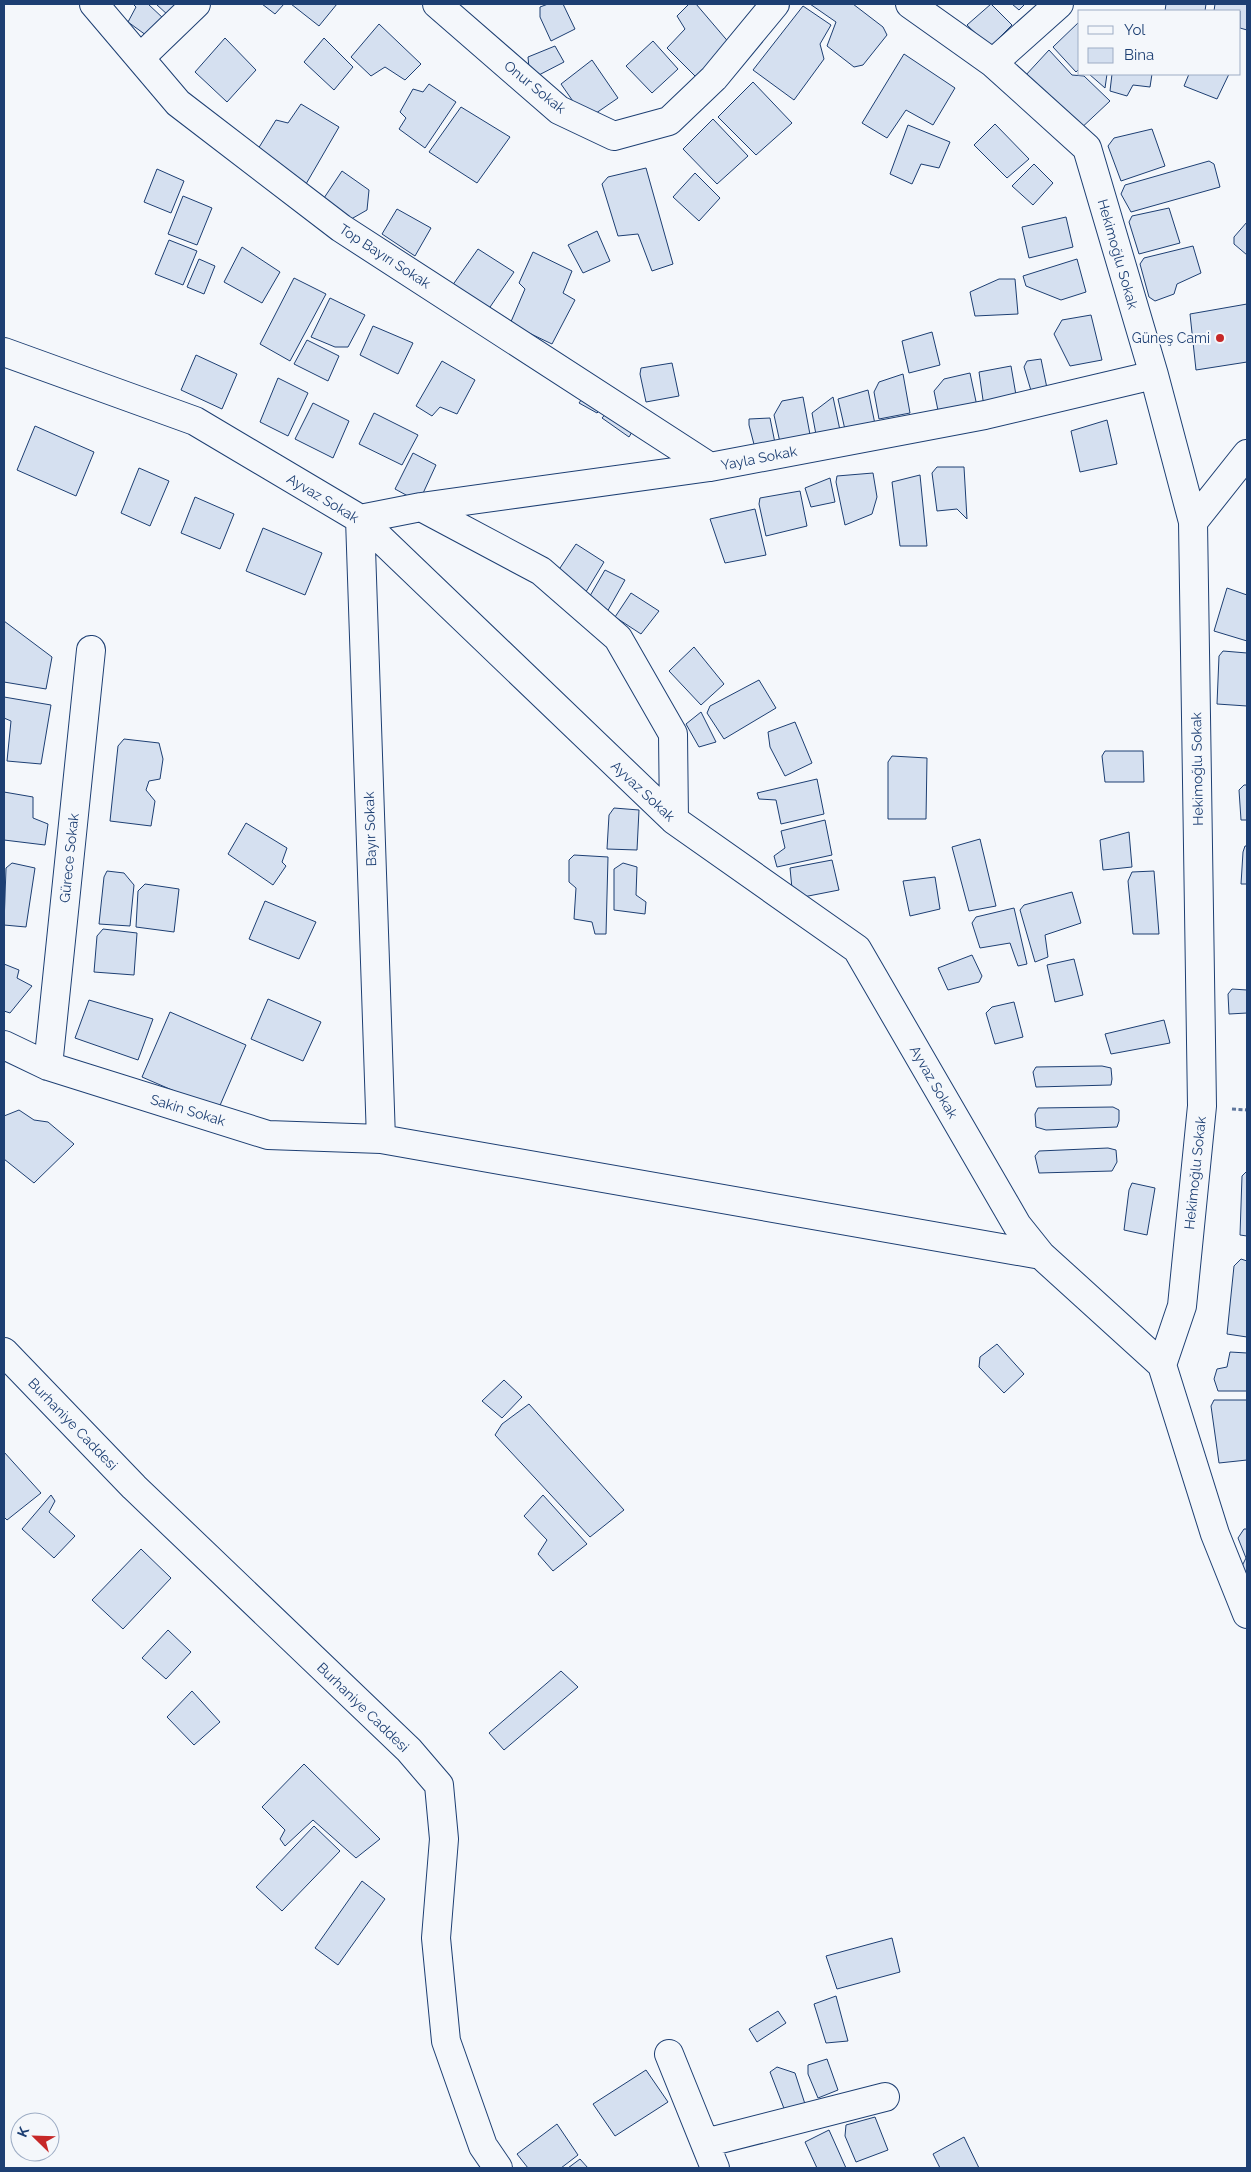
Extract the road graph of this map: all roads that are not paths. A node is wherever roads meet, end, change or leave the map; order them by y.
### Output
1 (94, 4) edge
2 (196, 4) edge
3 (437, 4) edge
4 (775, 4) edge
5 (910, 4) edge
6 (1059, 4) edge
7 (140, 58) junction
8 (993, 62) junction
9 (4, 352) edge
10 (1154, 376) junction
11 (1247, 454) edge
12 (710, 467) junction
13 (421, 507) junction
14 (360, 519) junction
15 (1193, 522) junction
16 (91, 650) dead end
17 (674, 820) junction
18 (4, 1045) edge
19 (48, 1066) junction
20 (381, 1139) junction
21 (1041, 1255) junction
22 (4, 1352) edge
23 (1162, 1366) junction
24 (1247, 1614) edge
25 (669, 2054) dead end
26 (885, 2097) dead end
27 (705, 2143) junction
28 (498, 2168) edge
29 (715, 2168) edge

1 - 7 street, Top Bayırı Sokak
2 - 7 street
3 - 4 street, Onur Sokak
5 - 8 street, Hekimoğlu Sokak
6 - 8 street
7 - 12 street, Top Bayırı Sokak
8 - 10 street, Hekimoğlu Sokak
9 - 14 street, Ayvaz Sokak
10 - 12 street, Yayla Sokak
10 - 15 street, Hekimoğlu Sokak
11 - 15 street
12 - 13 street, Yayla Sokak
13 - 14 street, Yayla Sokak
13 - 17 street
14 - 17 street, Ayvaz Sokak
14 - 20 street, Bayır Sokak
15 - 23 street, Hekimoğlu Sokak
16 - 19 street, Gürece Sokak
17 - 21 street, Ayvaz Sokak
18 - 19 street, Sakin Sokak
19 - 20 street, Sakin Sokak
20 - 21 street, Sakin Sokak
21 - 23 street, Ayvaz Sokak
22 - 28 street, Burhaniye Caddesi
23 - 24 street
25 - 27 street
26 - 27 street
27 - 29 street

